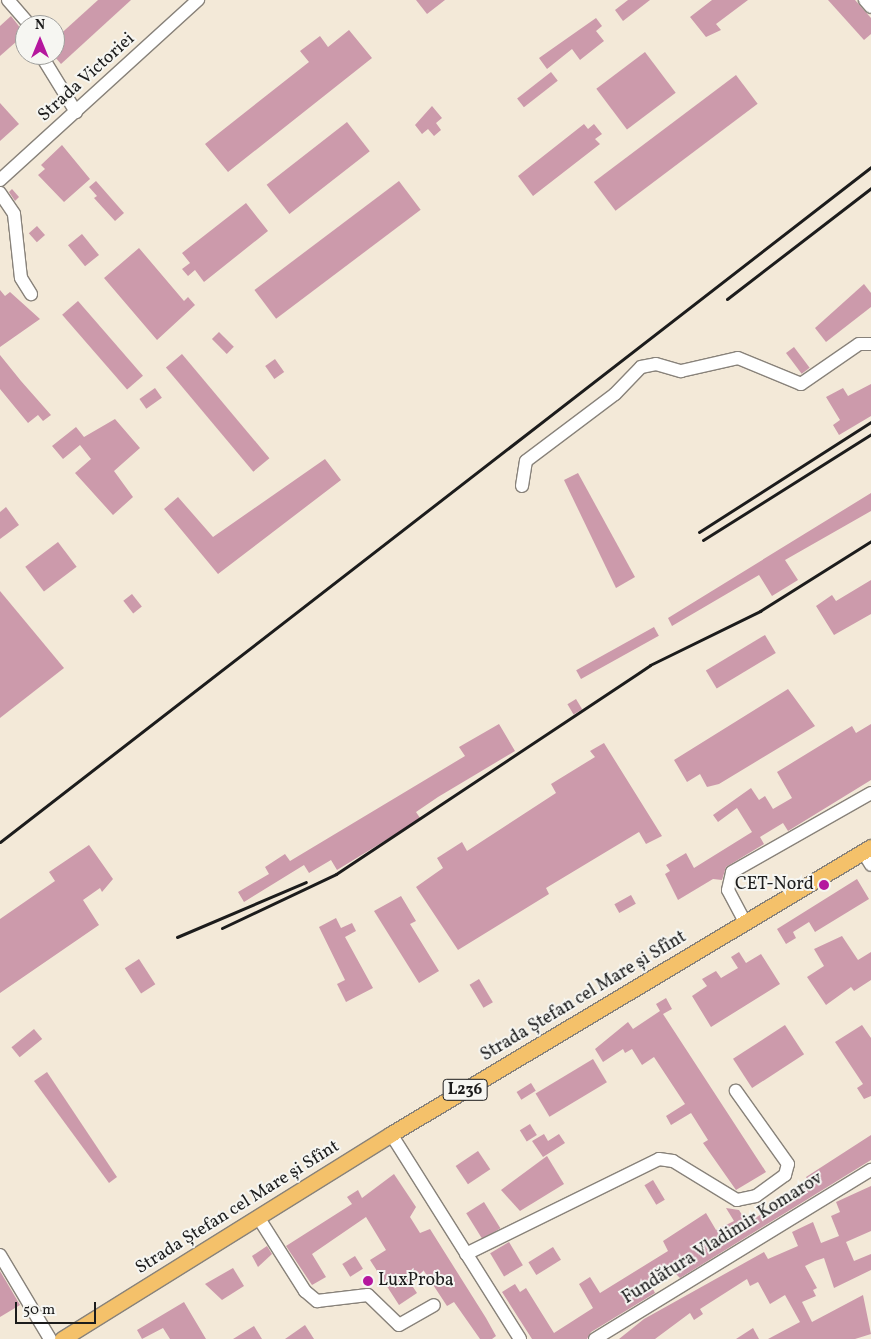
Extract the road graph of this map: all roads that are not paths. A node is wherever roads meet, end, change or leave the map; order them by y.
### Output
1 (8, 0) edge
2 (198, 0) edge
3 (865, 0) edge
4 (871, 7) edge
5 (21, 15) edge
6 (48, 65) edge
7 (76, 112) junction
8 (0, 180) edge
9 (0, 194) edge
10 (31, 294) dead end
11 (871, 344) edge
12 (522, 486) dead end
13 (871, 793) edge
14 (867, 849) edge
15 (871, 865) edge
16 (745, 922) junction
17 (736, 1091) dead end
18 (391, 1134) junction
19 (871, 1170) edge
20 (258, 1217) junction
21 (466, 1254) junction
22 (0, 1255) edge
23 (434, 1305) dead end
24 (50, 1339) edge
25 (62, 1339) edge
26 (520, 1339) edge
27 (595, 1339) edge

1 - 5 street
2 - 7 street, Strada Victoriei
3 - 4 street
6 - 7 street
7 - 8 street, Strada Victoriei
9 - 10 street
11 - 12 street
13 - 16 street
14 - 15 street
14 - 16 main road, Strada Ștefan cel Mare și Sfînt / L236
16 - 18 main road, Strada Ștefan cel Mare și Sfînt / L236
17 - 21 street
18 - 20 main road, Strada Ștefan cel Mare și Sfînt / L236
18 - 21 street
19 - 27 street, Fundătura Vladimir Komarov
20 - 23 street
20 - 25 main road, Strada Ștefan cel Mare și Sfînt / L236
21 - 26 street
22 - 24 street

